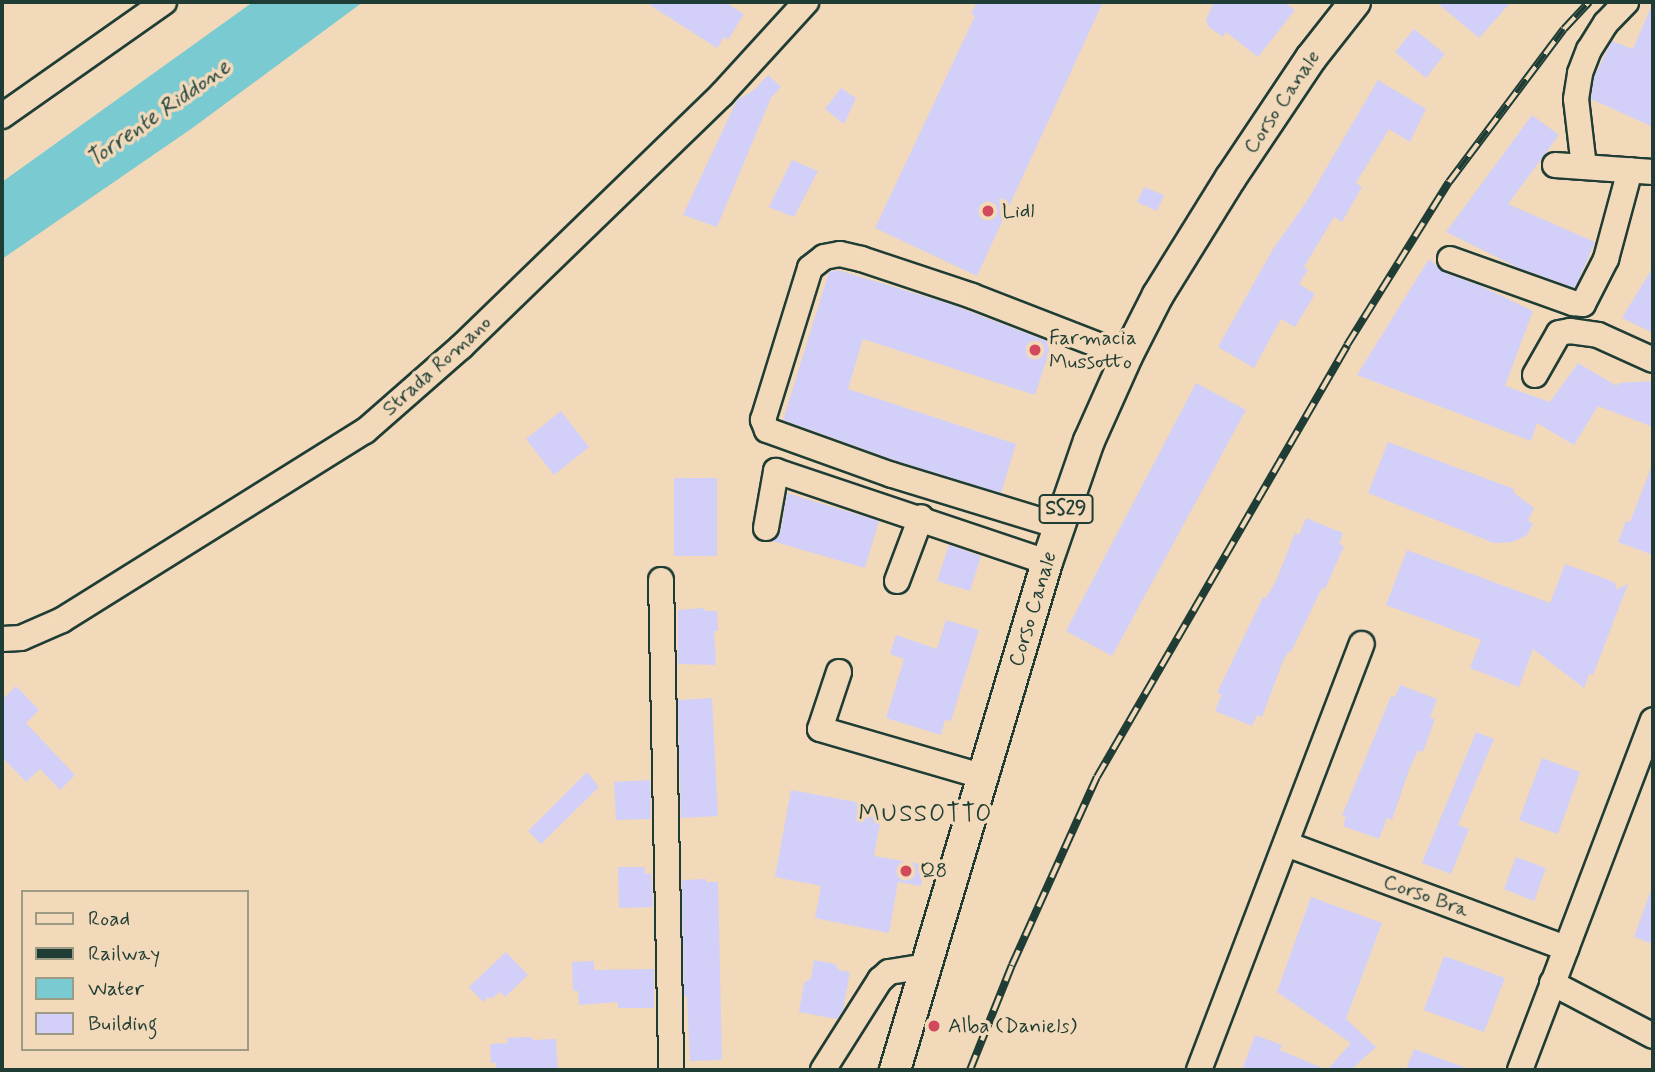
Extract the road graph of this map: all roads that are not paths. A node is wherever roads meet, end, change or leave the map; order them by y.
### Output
1 (164, 2) edge
2 (806, 2) edge
3 (1355, 2) edge
4 (1626, 2) edge
5 (2, 116) edge
6 (1555, 165) dead end
7 (1584, 167) junction
8 (1642, 171) edge
9 (1450, 259) dead end
10 (1126, 356) junction
11 (1653, 359) edge
12 (1535, 375) dead end
13 (921, 517) junction
14 (1059, 526) junction
15 (766, 528) dead end
16 (1047, 562) junction
17 (661, 580) dead end
18 (897, 581) dead end
19 (2, 639) edge
20 (1362, 644) dead end
21 (839, 672) dead end
22 (1653, 720) edge
23 (982, 776) junction
24 (1286, 844) junction
25 (1566, 948) junction
26 (928, 966) junction
27 (1552, 983) junction
28 (1653, 1036) edge
29 (671, 1070) edge
30 (823, 1070) edge
31 (895, 1070) edge
32 (1199, 1070) edge
33 (1520, 1070) edge

1 - 5 street
2 - 19 street, Strada Romano
3 - 10 main road, Corso Canale / SS29
4 - 7 street
6 - 7 street
7 - 8 street
8 - 9 street
10 - 14 main road, Corso Canale / SS29
10 - 14 street
11 - 12 street
13 - 15 street
13 - 16 street
13 - 18 street
14 - 16 main road, Corso Canale / SS29
16 - 23 main road, Corso Canale / SS29
17 - 29 street
20 - 24 street
21 - 23 street
22 - 25 street
23 - 26 main road, Corso Canale / SS29
24 - 25 street, Corso Bra
24 - 32 street
25 - 27 street
26 - 30 street
26 - 31 main road, Corso Canale / SS29
27 - 28 street
27 - 33 street

